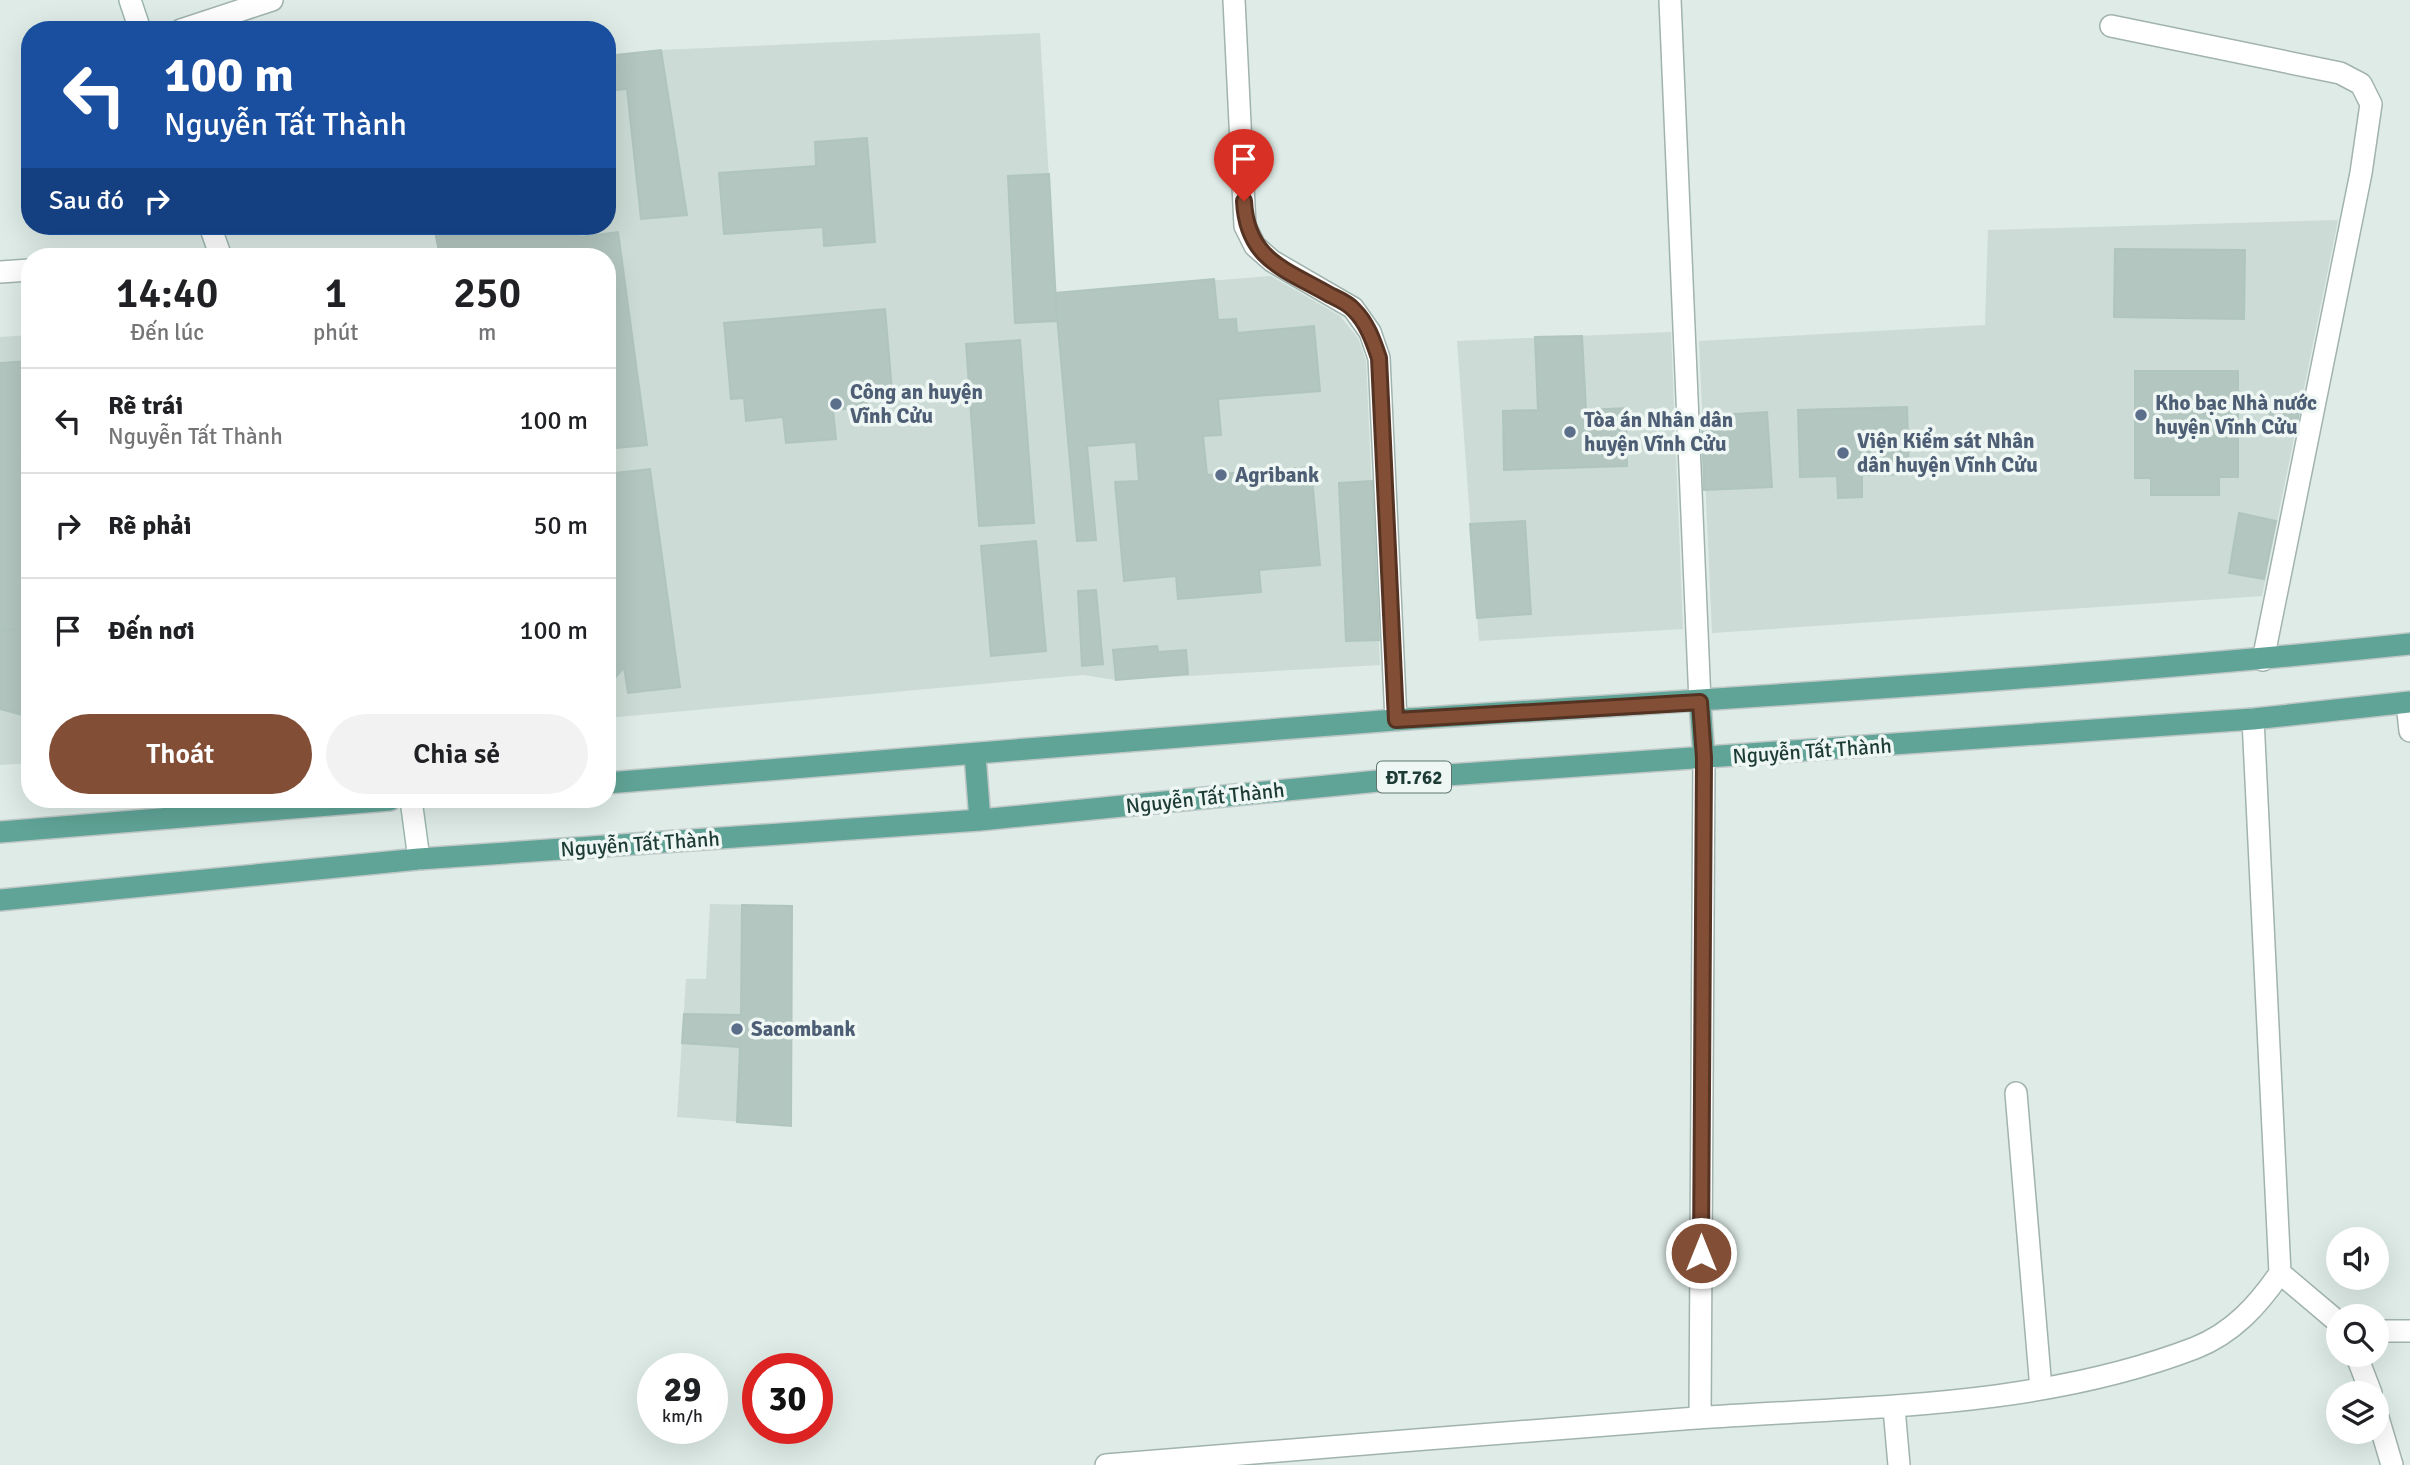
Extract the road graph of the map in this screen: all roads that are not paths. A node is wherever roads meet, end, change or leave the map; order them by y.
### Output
1 (130, 0) edge
2 (272, 0) edge
3 (1234, 0) edge
4 (1670, 0) edge
5 (137, 21) edge
6 (208, 21) edge
7 (2111, 26) dead end
8 (21, 271) edge
9 (0, 272) edge
10 (2410, 644) edge
11 (2263, 660) junction
12 (1700, 702) junction
13 (2408, 702) edge
14 (2253, 719) junction
15 (1396, 720) junction
16 (2410, 731) edge
17 (975, 755) junction
18 (1704, 758) junction
19 (616, 782) edge
20 (292, 808) edge
21 (412, 808) edge
22 (980, 820) junction
23 (0, 832) edge
24 (419, 859) junction
25 (0, 900) edge
26 (2015, 1093) dead end
27 (2280, 1273) junction
28 (2326, 1312) edge
29 (2389, 1331) edge
30 (2410, 1331) edge
31 (2041, 1389) junction
32 (1894, 1408) junction
33 (1700, 1418) junction
34 (2386, 1444) edge
35 (1106, 1465) edge
36 (1899, 1465) edge
37 (2392, 1465) edge

1 - 5 street
2 - 6 street
3 - 15 street
4 - 12 street
7 - 11 street
8 - 9 street
10 - 11 main road
11 - 12 main road
12 - 15 main road
12 - 18 main road
13 - 14 main road, Nguyễn Tất Thành / ĐT.762
13 - 16 street
14 - 18 main road, Nguyễn Tất Thành / ĐT.762
14 - 27 street
15 - 17 main road
17 - 19 main road
17 - 22 main road
18 - 22 main road, Nguyễn Tất Thành / ĐT.762
18 - 33 street
20 - 23 main road
21 - 24 street
22 - 24 main road, Nguyễn Tất Thành / ĐT.762
24 - 25 main road, Nguyễn Tất Thành
26 - 31 street
27 - 28 street
27 - 31 street
29 - 30 street
31 - 32 street
32 - 33 street
32 - 36 street
33 - 35 street
34 - 37 street

